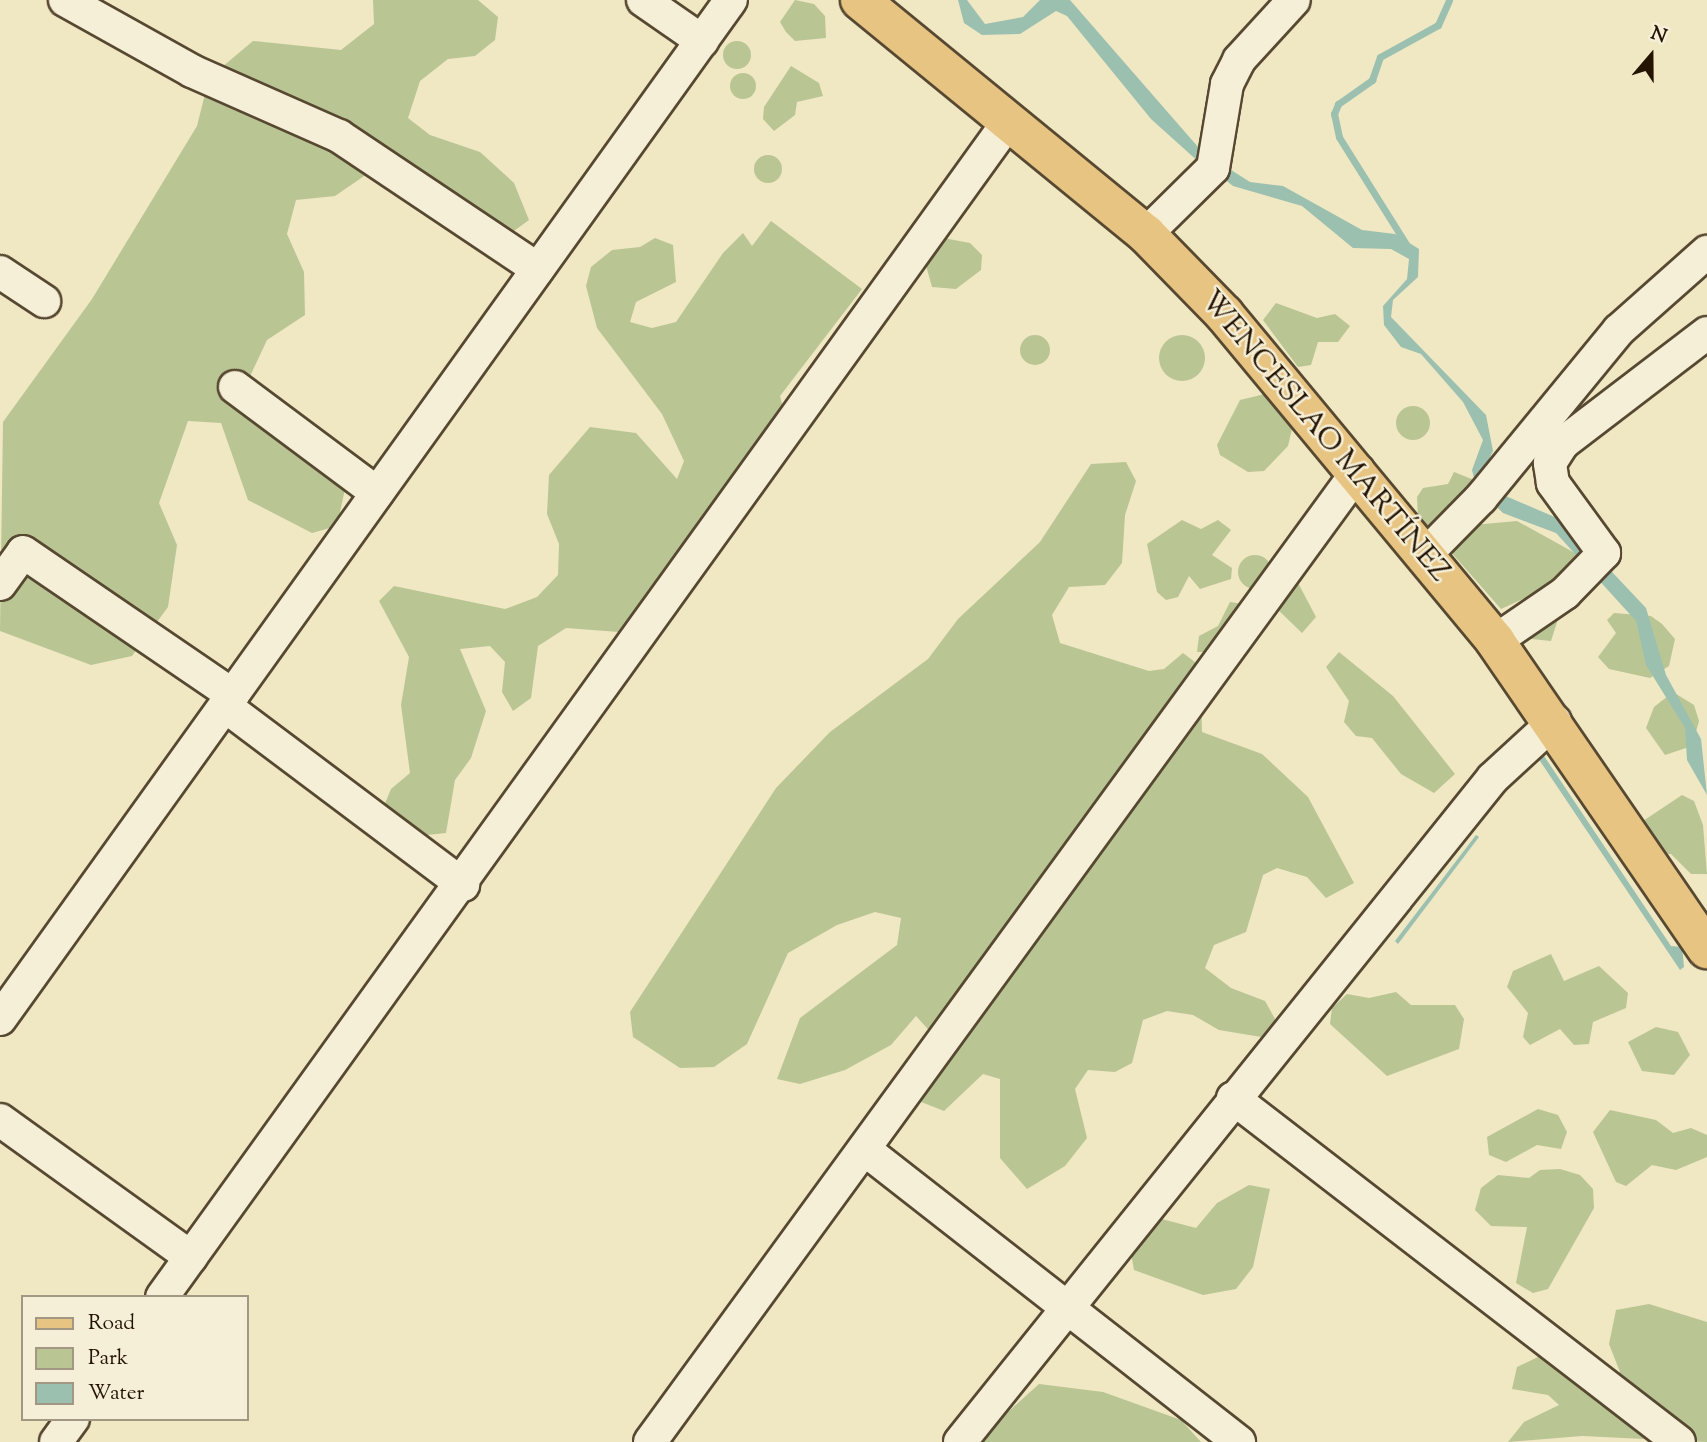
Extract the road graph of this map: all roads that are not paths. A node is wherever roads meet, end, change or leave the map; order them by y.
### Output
1 (65, 0) edge
2 (643, 0) edge
3 (731, 0) edge
4 (860, 0) edge
5 (1294, 0) edge
6 (702, 41) junction
7 (1009, 121) junction
8 (1146, 234) junction
9 (1707, 252) edge
10 (538, 269) junction
11 (0, 272) edge
12 (44, 301) dead end
13 (1707, 333) edge
14 (235, 387) dead end
15 (1358, 471) junction
16 (377, 493) junction
17 (1425, 555) junction
18 (0, 584) edge
19 (1495, 641) junction
20 (229, 700) junction
21 (1555, 720) junction
22 (463, 885) junction
23 (1707, 949) edge
24 (0, 1019) edge
25 (1233, 1098) junction
26 (0, 1120) edge
27 (864, 1149) junction
28 (191, 1256) junction
29 (163, 1295) edge
30 (1066, 1310) junction
31 (72, 1421) edge
32 (56, 1442) edge
33 (650, 1442) edge
34 (960, 1442) edge
35 (1239, 1442) edge
36 (1679, 1442) edge

1 - 10 street
2 - 6 street
3 - 6 street
4 - 7 main road, WENCESLAO MARTÍNEZ
5 - 8 street
6 - 10 street
7 - 8 main road, WENCESLAO MARTÍNEZ
7 - 22 street
8 - 15 main road, WENCESLAO MARTÍNEZ
9 - 17 street
10 - 16 street
11 - 12 street
13 - 19 street
14 - 16 street
15 - 17 main road, WENCESLAO MARTÍNEZ
15 - 27 street
16 - 20 street
17 - 19 main road, WENCESLAO MARTÍNEZ
18 - 20 street
19 - 21 main road, WENCESLAO MARTÍNEZ
20 - 22 street
20 - 24 street
21 - 23 main road, WENCESLAO MARTÍNEZ
21 - 25 street
22 - 28 street
25 - 30 street
25 - 36 street
26 - 28 street
27 - 30 street
27 - 33 street
28 - 29 street
30 - 34 street
30 - 35 street
31 - 32 street

